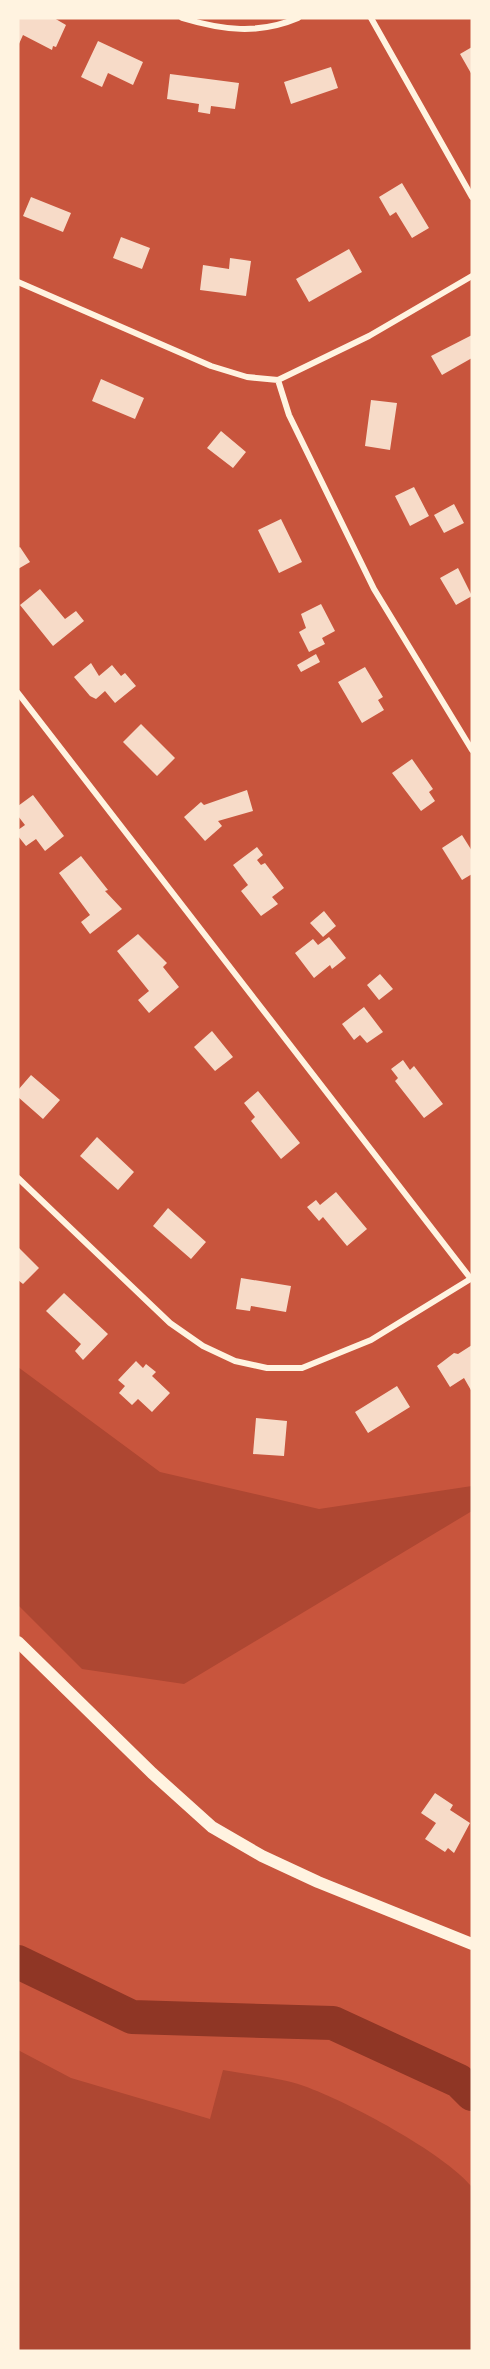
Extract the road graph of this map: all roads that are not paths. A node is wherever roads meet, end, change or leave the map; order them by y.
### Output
1 (182, 18) edge
2 (298, 18) edge
3 (370, 18) edge
4 (472, 197) edge
5 (472, 276) edge
6 (18, 282) edge
7 (278, 380) junction
8 (18, 693) edge
9 (472, 750) edge
10 (18, 1178) edge
11 (471, 1279) edge
12 (18, 1642) edge
13 (472, 1944) edge

1 - 2 street
3 - 4 street
5 - 7 street
6 - 7 street
7 - 9 street
8 - 11 street
10 - 11 street
12 - 13 main road

